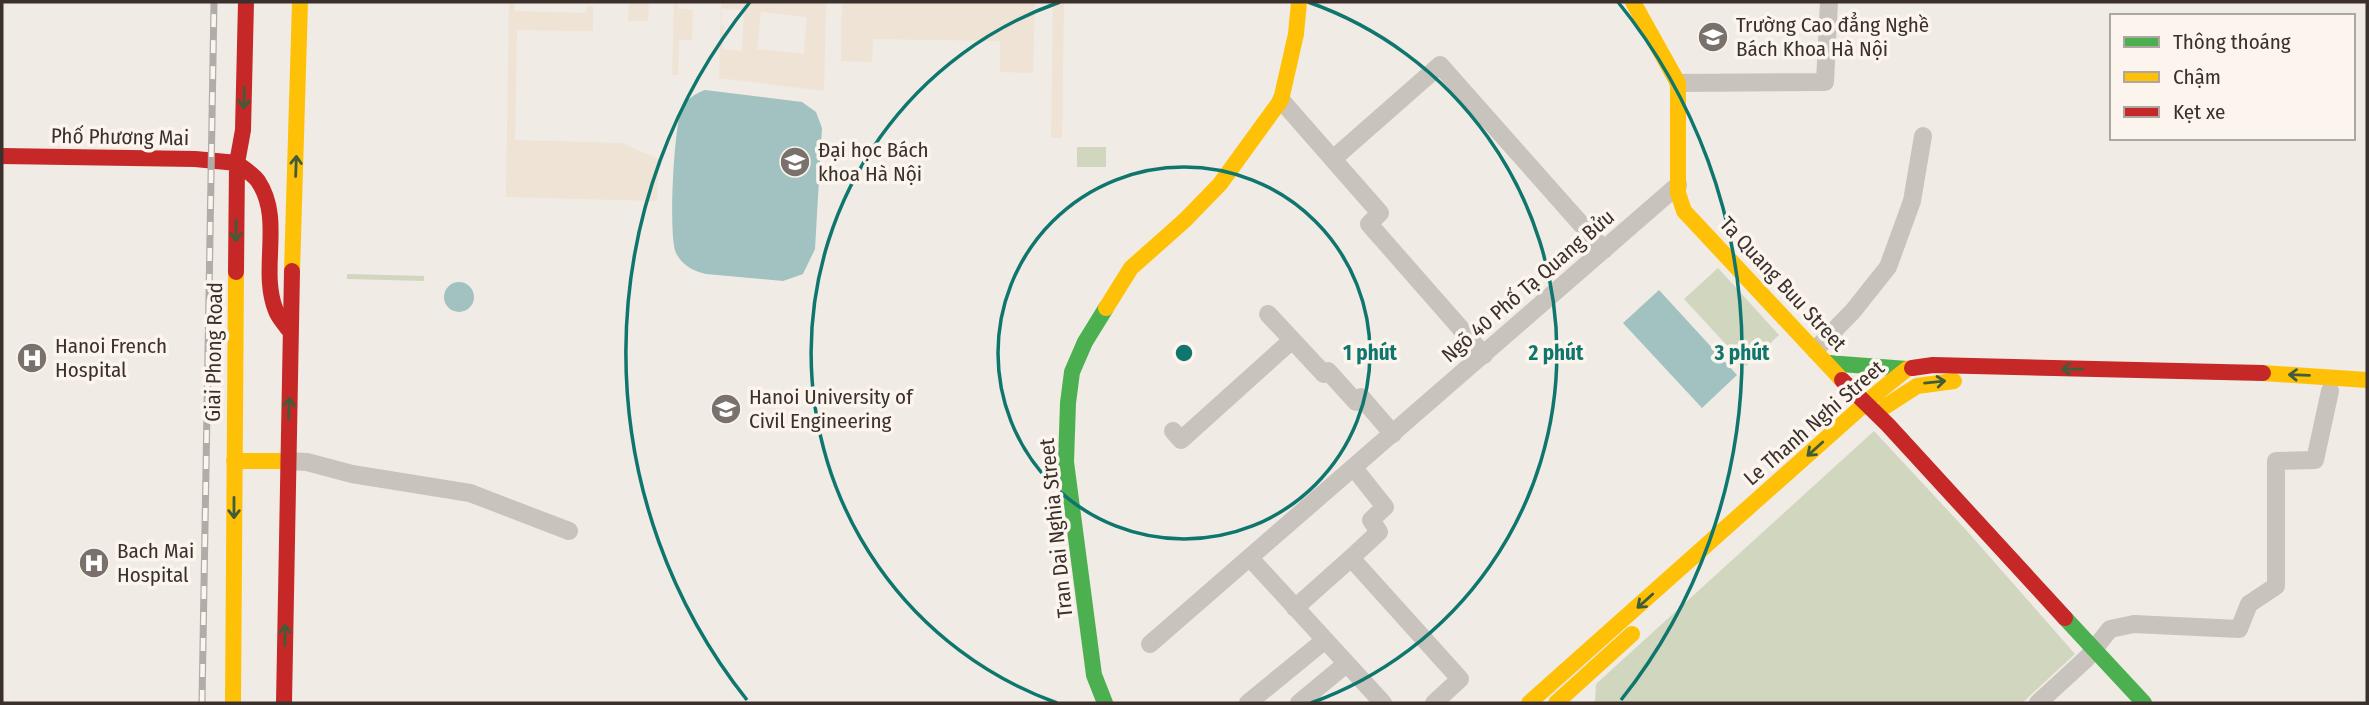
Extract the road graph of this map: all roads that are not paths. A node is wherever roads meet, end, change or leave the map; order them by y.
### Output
1 (246, 2) edge
2 (300, 2) edge
3 (1299, 2) edge
4 (1633, 2) edge
5 (1829, 2) edge
6 (1678, 83) junction
7 (1281, 100) junction
8 (1923, 136) dead end
9 (2, 156) edge
10 (1333, 159) junction
11 (237, 163) junction
12 (1678, 184) junction
13 (1604, 250) junction
14 (1268, 314) dead end
15 (291, 332) junction
16 (1291, 341) junction
17 (1484, 355) junction
18 (1822, 357) junction
19 (1908, 369) junction
20 (2367, 380) edge
21 (1909, 388) junction
22 (2330, 391) junction
23 (2367, 396) edge
24 (1871, 409) junction
25 (1173, 431) dead end
26 (1393, 434) junction
27 (1899, 437) junction
28 (234, 461) junction
29 (287, 461) junction
30 (1354, 468) junction
31 (569, 531) dead end
32 (1726, 549) dead end
33 (1250, 558) junction
34 (1351, 558) junction
35 (1295, 608) junction
36 (1642, 626) dead end
37 (1325, 640) junction
38 (1150, 644) dead end
39 (2093, 650) junction
40 (1346, 664) junction
41 (1568, 700) edge
42 (233, 703) edge
43 (284, 703) edge
44 (1105, 703) edge
45 (1248, 703) edge
46 (1300, 703) edge
47 (1383, 703) edge
48 (1434, 703) edge
49 (1530, 703) edge
50 (2038, 703) edge
51 (2144, 703) edge

1 -> 11 main road, Giai Phong Road
15 -> 2 main road
3 - 7 main road, Tran Dai Nghia Street
4 - 6 main road, Ta Quang Buu Street
5 - 6 street
6 - 12 main road, Ta Quang Buu Street
7 - 10 street
7 - 44 main road, Tran Dai Nghia Street
8 - 18 street
9 - 11 main road, Phố Phương Mai
10 - 13 street
10 - 17 street
11 - 15 main road
11 -> 28 main road, Giai Phong Road
12 - 13 street, Ngõ 40 Phố Tạ Quang Bửu
12 - 18 main road, Ta Quang Buu Street
13 - 17 street, Ngõ 40 Phố Tạ Quang Bửu
14 - 16 street
29 -> 15 main road
16 - 25 street
16 - 26 street
17 - 26 street, Ngõ 40 Phố Tạ Quang Bửu
18 - 19 main road
18 - 24 main road, Ta Quang Buu Street
20 -> 19 main road, Le Thanh Nghi Street
19 - 24 main road, Le Thanh Nghi Street
21 -> 22 main road, Le Thanh Nghi Street
21 - 24 main road, Le Thanh Nghi Street
21 - 27 main road
22 - 23 main road, Le Thanh Nghi Street
22 - 39 street
24 - 27 main road, Ta Quang Buu Street
24 - 32 main road, Le Thanh Nghi Street
24 -> 49 main road, Le Thanh Nghi Street
26 - 30 street, Ngõ 40 Phố Tạ Quang Bửu
27 - 39 main road, Ta Quang Buu Street
28 - 29 main road
28 -> 42 main road, Giai Phong Road
29 - 31 street
43 -> 29 main road
30 - 33 street, Ngõ 40 Phố Tạ Quang Bửu
30 - 34 street
33 - 35 street
33 - 38 street, Ngõ 40 Phố Tạ Quang Bửu
34 - 35 street
34 - 48 street
35 - 37 street
36 - 41 main road
37 - 40 street
37 - 45 street
39 - 50 street
39 - 51 main road, Ta Quang Buu Street
40 - 46 street
40 - 47 street

